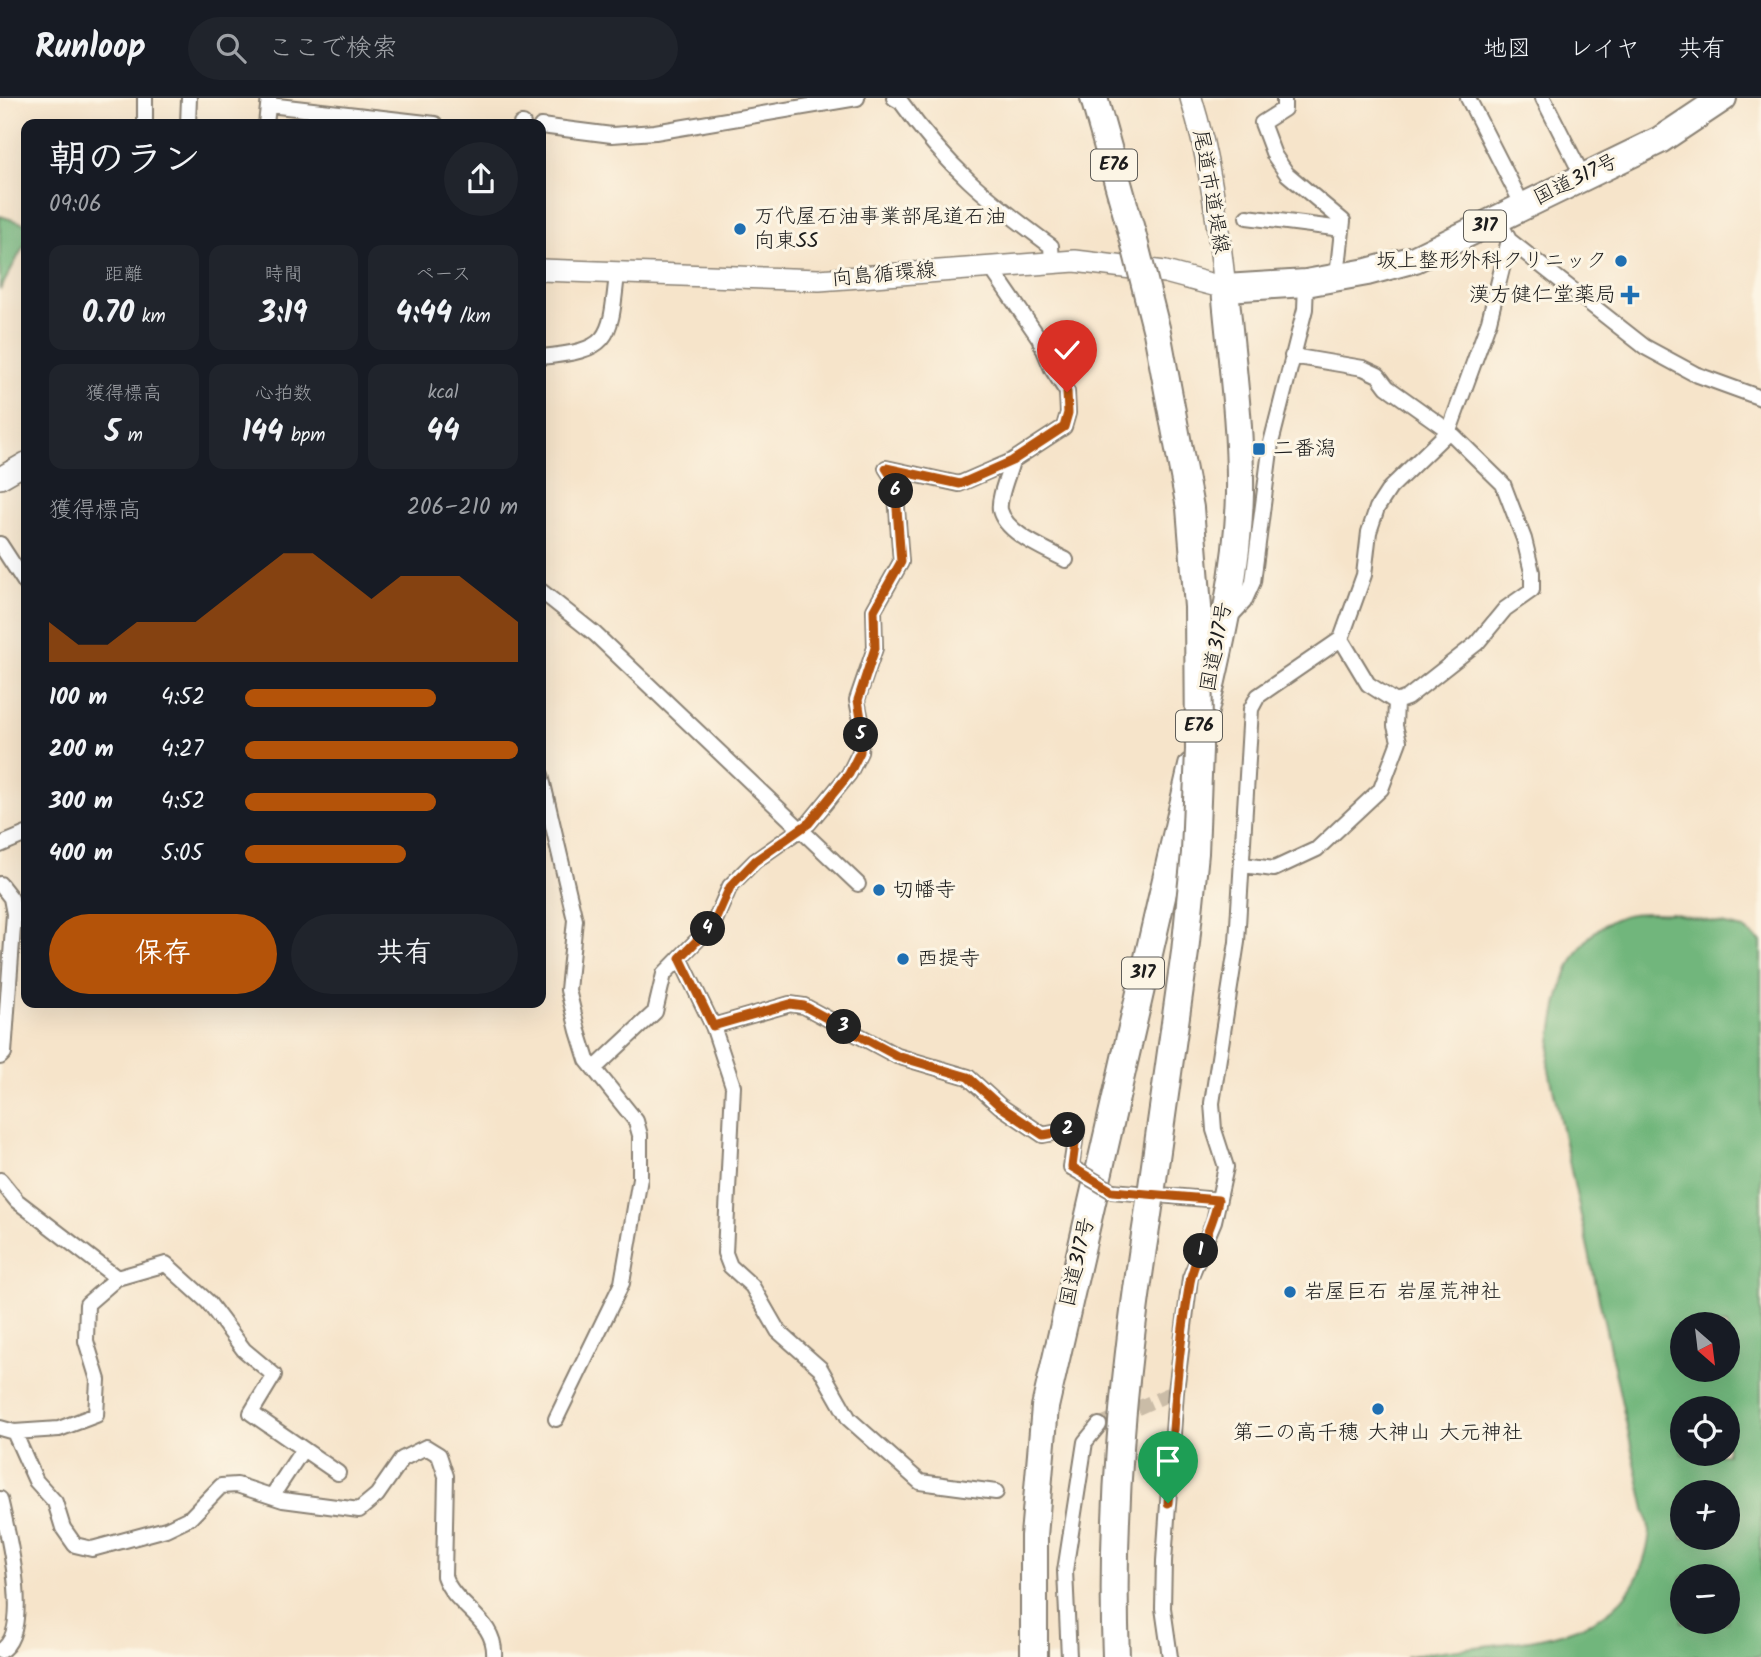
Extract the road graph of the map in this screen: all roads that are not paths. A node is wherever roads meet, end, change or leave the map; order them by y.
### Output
1 (145, 98) edge
2 (189, 98) edge
3 (857, 98) edge
4 (1094, 98) edge
5 (1191, 98) edge
6 (1284, 98) edge
7 (1468, 98) edge
8 (1723, 98) edge
9 (900, 99) edge
10 (1550, 101) edge
11 (269, 102) edge
12 (145, 119) edge
13 (188, 119) edge
14 (397, 119) edge
15 (546, 127) edge
16 (1582, 175) junction
17 (1523, 206) junction
18 (1247, 217) dead end
19 (1342, 229) junction
20 (1504, 230) junction
21 (1052, 262) junction
22 (989, 265) junction
23 (546, 270) edge
24 (617, 274) junction
25 (1337, 277) junction
26 (1306, 283) junction
27 (1225, 288) junction
28 (1292, 356) junction
29 (546, 357) edge
30 (1761, 398) edge
31 (1449, 430) junction
32 (1012, 461) junction
33 (21, 466) edge
34 (0, 478) edge
35 (0, 544) edge
36 (1066, 560) dead end
37 (21, 576) edge
38 (546, 595) edge
39 (1222, 625) junction
40 (1341, 639) junction
41 (1396, 702) junction
42 (546, 796) edge
43 (800, 829) junction
44 (21, 836) edge
45 (0, 845) edge
46 (1244, 865) junction
47 (0, 884) edge
48 (858, 884) dead end
49 (680, 958) junction
50 (713, 1026) junction
51 (0, 1058) edge
52 (594, 1069) junction
53 (0, 1180) edge
54 (1218, 1200) junction
55 (117, 1278) junction
56 (556, 1419) dead end
57 (1099, 1426) tunnel mouth
58 (7, 1430) edge
59 (303, 1449) junction
60 (338, 1473) dead end
61 (996, 1492) dead end
62 (272, 1496) junction
63 (0, 1499) edge
64 (0, 1651) edge
65 (494, 1657) edge
66 (1034, 1657) edge
67 (1069, 1657) edge
68 (1116, 1657) edge
69 (1170, 1657) edge

1 - 12 street
2 - 13 street
3 - 15 street
4 - 68 highway, E76, bridge
5 - 27 main road, 尾道市道堤線
6 - 19 street
7 - 17 street
8 - 16 highway, 国道317号 / 317
9 - 21 street
10 - 16 street
11 - 14 street
16 - 17 highway, 国道317号 / 317
17 - 20 highway, 国道317号 / 317
18 - 19 street
19 - 25 street
20 - 25 highway, 国道317号 / 317
20 - 30 street
20 - 31 street
21 - 22 main road, 向島循環線
21 - 27 main road, 向島循環線
22 - 24 main road, 向島循環線
22 - 32 street
23 - 24 main road, 向島循環線
24 - 29 street
25 - 26 highway, 国道317号 / 317
26 - 27 highway, 国道317号 / 317
26 - 28 street
27 - 39 highway, 国道317号 / 317
28 - 31 street
28 - 39 street
31 - 40 street
31 - 41 street
32 - 36 street
32 - 43 street
33 - 34 main road
35 - 37 street
38 - 43 street
39 - 66 highway, 国道317号 / 317
40 - 41 street
40 - 46 street
41 - 46 street
42 - 52 street
43 - 48 street
43 - 49 street
44 - 45 street
46 - 54 street
47 - 51 street
49 - 50 street
49 - 52 street
50 - 54 street, bridge
50 - 61 street
52 - 56 street
53 - 55 street
54 - 69 street
55 - 58 street
55 - 59 street
57 - 67 street
58 - 62 street
59 - 60 street
59 - 62 street
62 - 65 street
63 - 64 street

